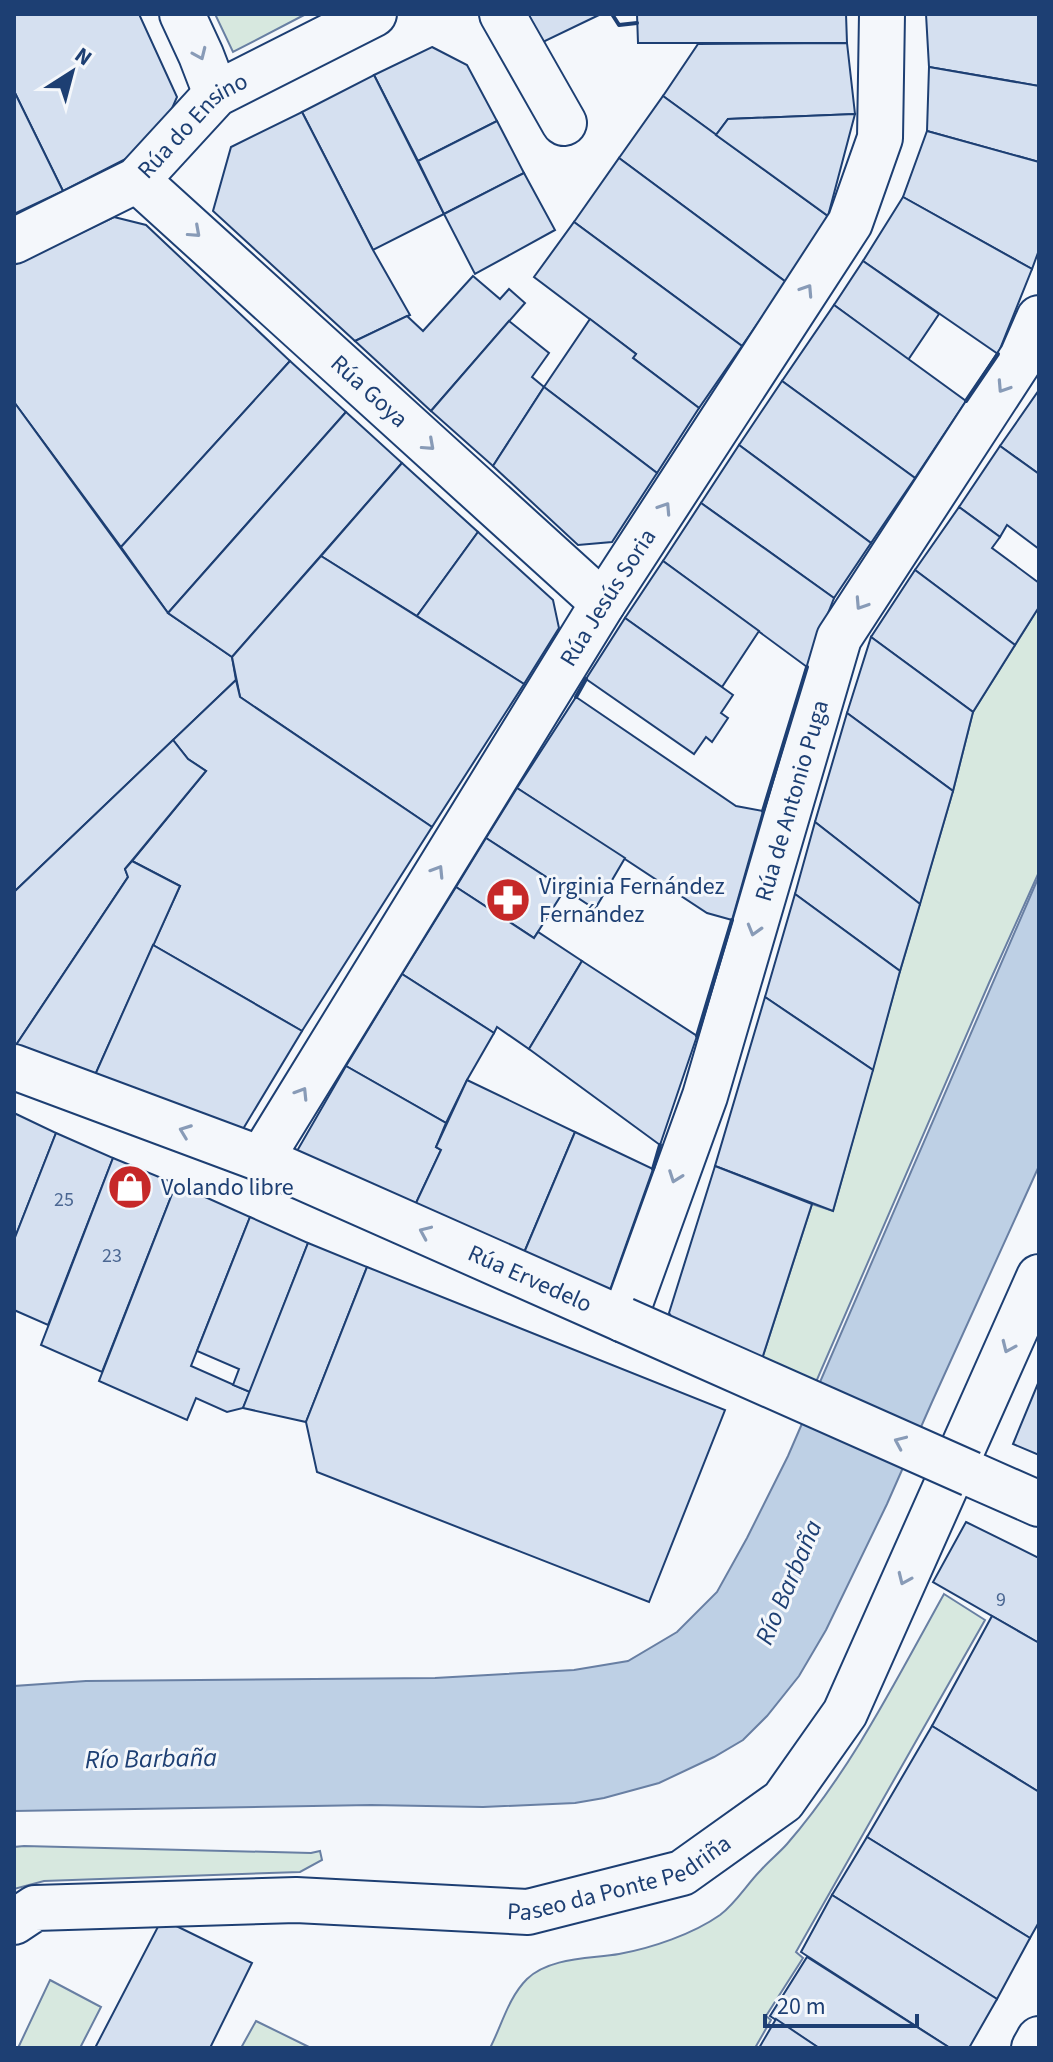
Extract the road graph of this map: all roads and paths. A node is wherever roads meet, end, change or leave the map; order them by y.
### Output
1 (182, 14) edge
2 (374, 14) edge
3 (502, 14) edge
4 (882, 14) edge
5 (216, 94) junction
6 (564, 123) dead end
7 (137, 180) junction
8 (14, 241) edge
9 (1039, 318) edge
10 (603, 603) junction
11 (14, 1067) edge
12 (261, 1159) junction
13 (1039, 1277) edge
14 (624, 1320) junction
15 (1039, 1504) edge
16 (14, 1922) edge
17 (1039, 2039) edge
18 (1034, 2048) edge

1 -> 5 street
2 - 5 street, Rúa do Ensino
3 - 6 street
10 -> 4 street, Rúa Jesús Soria
5 - 7 street, Rúa do Ensino
7 - 8 street, Rúa do Ensino
7 -> 10 street, Rúa Goya
9 -> 14 street, Rúa de Antonio Puga
12 -> 10 street, Rúa Jesús Soria
12 -> 11 street, Rúa Ervedelo
14 -> 12 street, Rúa Ervedelo
13 -> 16 street, Paseo da Ponte Pedriña
15 -> 14 street, Rúa Ervedelo, bridge
17 - 18 street

